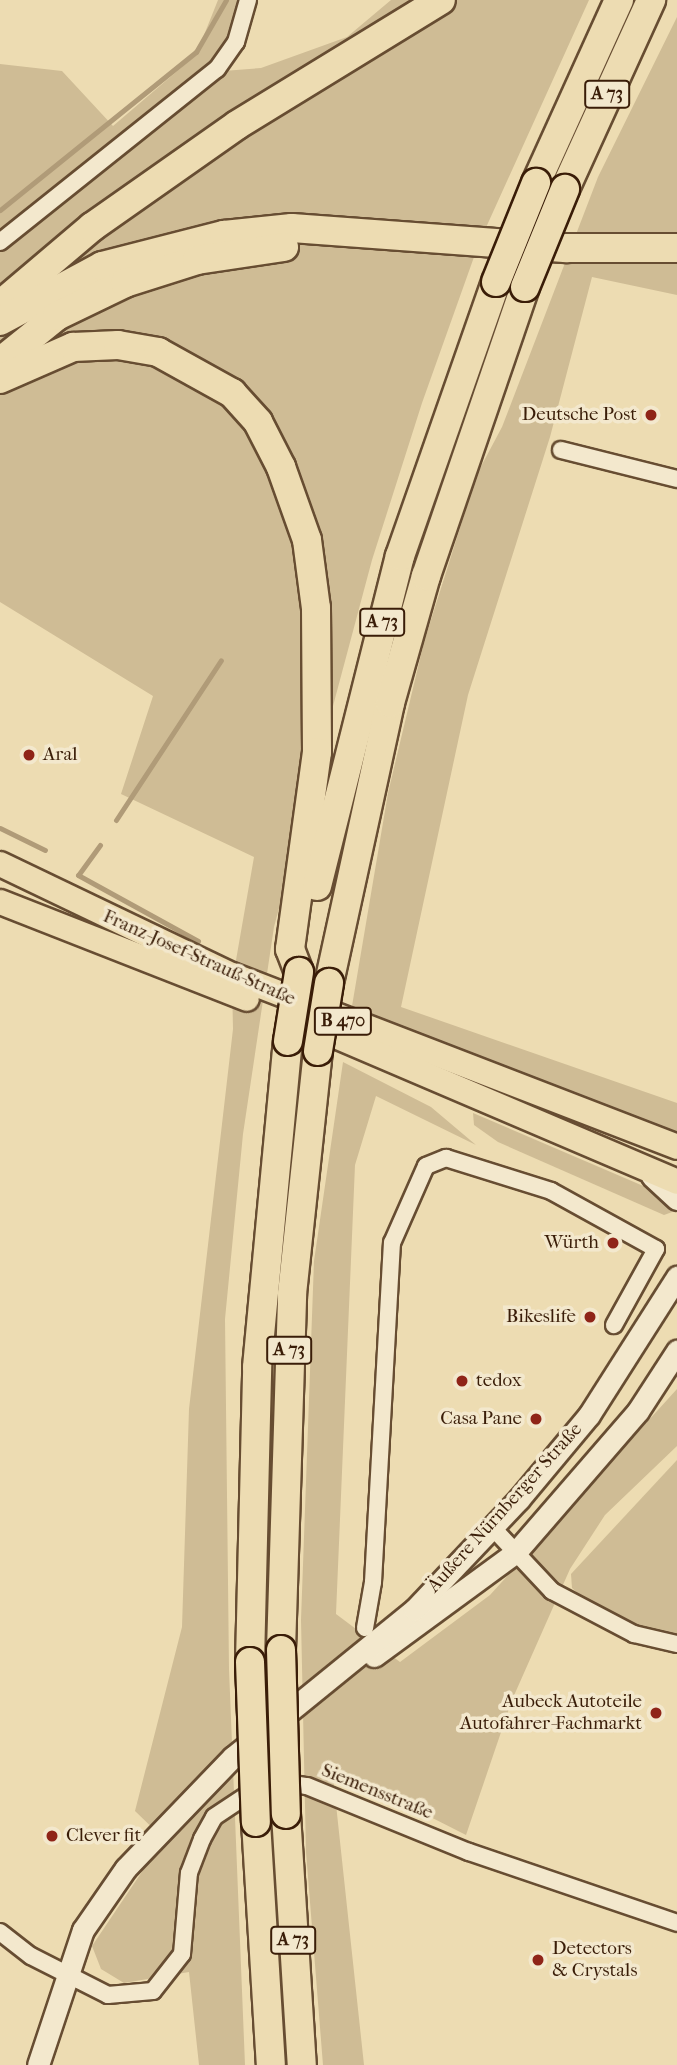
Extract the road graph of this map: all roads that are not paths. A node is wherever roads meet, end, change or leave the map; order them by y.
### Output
1 (248, 0) edge
2 (441, 0) edge
3 (619, 0) edge
4 (651, 0) edge
5 (424, 238) junction
6 (0, 242) edge
7 (677, 248) edge
8 (0, 305) edge
9 (0, 321) edge
10 (0, 362) edge
11 (0, 379) edge
12 (561, 450) dead end
13 (677, 478) edge
14 (0, 864) edge
15 (43, 887) junction
16 (0, 901) edge
17 (299, 972) junction
18 (651, 1136) junction
19 (677, 1141) edge
20 (677, 1147) edge
21 (639, 1167) junction
22 (677, 1182) edge
23 (677, 1199) edge
24 (677, 1278) edge
25 (614, 1325) dead end
26 (677, 1351) edge
27 (492, 1527) junction
28 (516, 1552) junction
29 (365, 1628) dead end
30 (677, 1644) edge
31 (330, 1682) junction
32 (677, 1923) edge
33 (0, 1931) edge
34 (67, 1976) junction
35 (38, 2065) edge
36 (271, 2065) edge
37 (302, 2065) edge

1 - 6 street
2 - 8 highway
3 - 17 highway, A 73, bridge
4 - 37 highway, A 73, bridge
5 - 7 highway
5 - 9 highway
5 - 10 highway
11 - 17 highway
12 - 13 street
14 - 15 main road, Franz-Josef-Strauß-Straße / B 470
15 - 16 main road
15 - 18 main road, Franz-Josef-Strauß-Straße / B 470
16 - 21 main road, Franz-Josef-Strauß-Straße / B 470
17 - 36 highway, A 73, bridge
18 - 19 main road
18 - 20 main road, Franz-Josef-Strauß-Straße / B 470
21 - 22 main road, Franz-Josef-Strauß-Straße / B 470
21 - 23 main road
24 - 27 main road, Äußere Nürnberger Straße
25 - 29 street
26 - 28 main road, Äußere Nürnberger Straße
27 - 28 street
27 - 31 main road, Äußere Nürnberger Straße
28 - 30 street
28 - 31 main road, Äußere Nürnberger Straße
31 - 34 main road, Äußere Nürnberger Straße
32 - 34 street, Siemensstraße
33 - 34 street, Siemensstraße
34 - 35 main road, Äußere Nürnberger Straße

